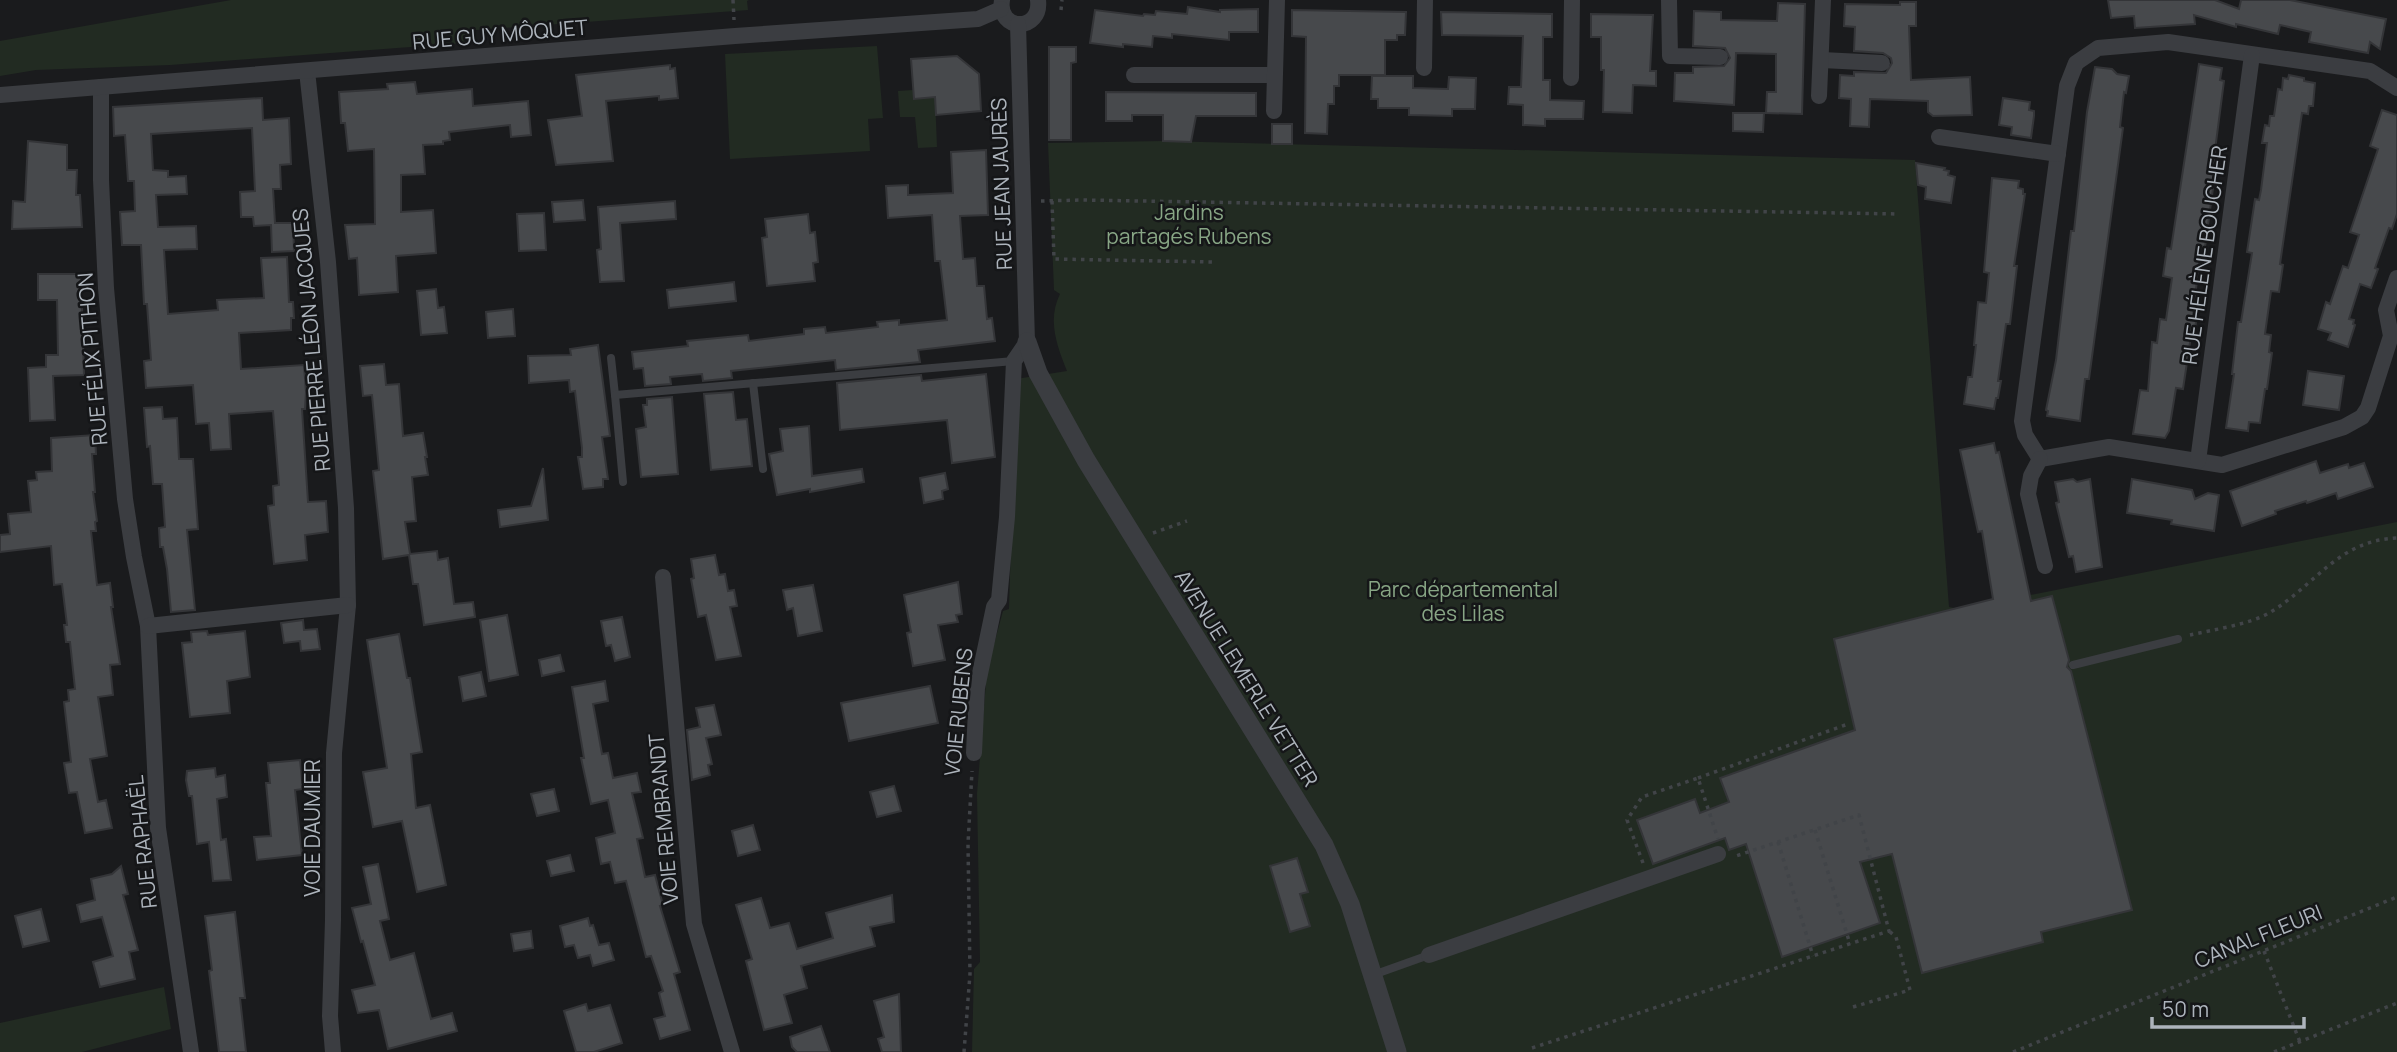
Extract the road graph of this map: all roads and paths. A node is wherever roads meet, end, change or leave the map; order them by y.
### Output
1 (1038, 0) edge
2 (1062, 0) edge
3 (1276, 0) edge
4 (1425, 0) edge
5 (1572, 0) edge
6 (1670, 0) edge
7 (1823, 0) edge
8 (1002, 5) edge
9 (1061, 10) dead end
10 (1018, 24) junction
11 (2252, 55) junction
12 (1720, 57) dead end
13 (1822, 60) junction
14 (1882, 62) dead end
15 (1424, 68) dead end
16 (307, 71) junction
17 (1134, 75) dead end
18 (1274, 75) junction
19 (1571, 78) dead end
20 (101, 87) junction
21 (2397, 88) edge
22 (0, 95) edge
23 (1819, 96) dead end
24 (1274, 111) dead end
25 (1940, 137) dead end
26 (2058, 154) junction
27 (1899, 214) dead end
28 (1212, 262) dead end
29 (2397, 278) edge
30 (2394, 337) edge
31 (1027, 342) junction
32 (611, 358) dead end
33 (1014, 361) junction
34 (753, 383) junction
35 (614, 395) junction
36 (2040, 458) junction
37 (2198, 461) junction
38 (763, 469) dead end
39 (623, 482) dead end
40 (1187, 521) dead end
41 (1157, 530) dead end
42 (2397, 538) edge
43 (2045, 566) dead end
44 (663, 578) dead end
45 (348, 605) junction
46 (148, 626) junction
47 (2178, 639) joint
48 (2073, 665) dead end
49 (1848, 724) dead end
50 (974, 753) joint
51 (1698, 778) junction
52 (1815, 830) junction
53 (1778, 842) junction
54 (1718, 854) junction
55 (1648, 877) junction
56 (2397, 897) edge
57 (1889, 931) junction
58 (1850, 944) junction
59 (2264, 951) junction
60 (1429, 955) joint
61 (1814, 956) junction
62 (1373, 975) junction
63 (2397, 1003) edge
64 (1853, 1007) dead end
65 (2300, 1042) junction
66 (1532, 1048) dead end
67 (2016, 1051) edge
68 (191, 1052) edge
69 (333, 1052) edge
70 (732, 1052) edge
71 (964, 1052) edge
72 (1397, 1052) edge
73 (2274, 1052) edge

1 - 10 street
2 - 9 path
3 - 18 street
4 - 15 street
5 - 19 street
6 - 12 street
7 - 13 street
8 - 10 street
8 - 16 street, RUE GUY MÔQUET
10 - 31 street, RUE JEAN JAURÈS
11 - 21 street
11 - 26 street
11 - 37 street, RUE HÉLÈNE BOUCHER
13 - 14 street
13 - 23 street
16 - 20 street, RUE GUY MÔQUET
16 - 45 street, RUE PIERRE LÉON JACQUES
17 - 18 street
18 - 24 street
20 - 22 street, RUE GUY MÔQUET
20 - 46 street, RUE FÉLIX PITHON
25 - 26 street
26 - 36 street
27 - 28 path
29 - 30 street
30 - 37 street
31 - 33 street
31 - 62 street, AVENUE LEMERLE VETTER
32 - 35 lane
33 - 34 lane
33 - 50 street, VOIE RUBENS
34 - 35 lane
34 - 38 lane
35 - 39 lane
36 - 37 street
36 - 43 street
40 - 41 path
42 - 47 path
44 - 70 street, VOIE REMBRANDT
45 - 46 street
45 - 69 street, VOIE DAUMIER
46 - 68 street, RUE RAPHAËL
47 - 48 lane
49 - 51 path
50 - 71 path, VOIE RUBENS
51 - 54 path
51 - 55 path
52 - 53 path
52 - 57 path
52 - 58 path
53 - 54 path
53 - 61 path
54 - 55 street
55 - 60 street
56 - 59 path, CANAL FLEURI
57 - 58 path
57 - 64 path
58 - 61 path
59 - 65 path
59 - 67 path, CANAL FLEURI
60 - 62 lane
61 - 66 path
62 - 72 street, AVENUE LEMERLE VETTER
63 - 65 path
65 - 73 path

